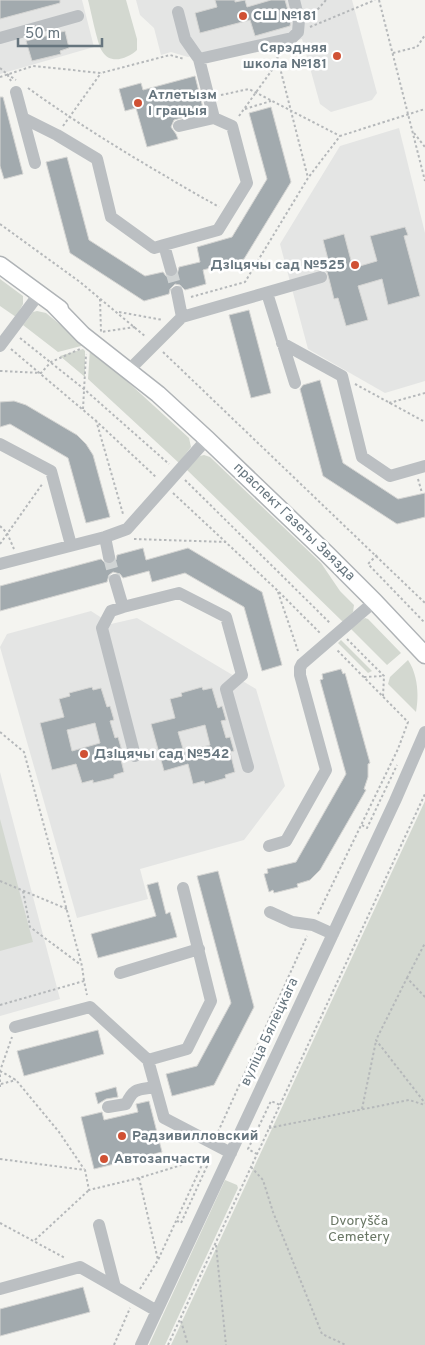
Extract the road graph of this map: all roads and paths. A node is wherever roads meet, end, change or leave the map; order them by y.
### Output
1 (294, 0) edge
2 (326, 0) edge
3 (375, 0) edge
4 (379, 0) edge
5 (178, 12) dead end
6 (78, 16) dead end
7 (298, 32) junction
8 (425, 35) edge
9 (0, 38) edge
10 (273, 43) junction
11 (393, 53) junction
12 (200, 62) junction
13 (278, 62) junction
14 (0, 68) edge
15 (101, 73) junction
16 (7, 74) junction
17 (0, 77) edge
18 (16, 92) joint
19 (256, 94) junction
20 (209, 98) junction
21 (271, 102) junction
22 (425, 109) edge
23 (243, 110) junction
24 (290, 111) junction
25 (408, 115) junction
26 (69, 117) junction
27 (23, 118) junction
28 (214, 118) junction
29 (178, 126) dead end
30 (232, 126) junction
31 (412, 131) junction
32 (57, 135) junction
33 (340, 136) junction
34 (425, 147) edge
35 (35, 163) dead end
36 (308, 178) junction
37 (425, 181) edge
38 (230, 214) junction
39 (0, 224) edge
40 (164, 245) junction
41 (0, 265) edge
42 (171, 270) tunnel mouth
43 (321, 276) dead end
44 (267, 293) junction
45 (40, 294) junction
46 (178, 296) joint
47 (100, 298) junction
48 (116, 312) junction
49 (179, 320) junction
50 (135, 327) junction
51 (12, 331) junction
52 (282, 343) junction
53 (1, 344) edge
54 (155, 344) junction
55 (51, 362) junction
56 (130, 369) junction
57 (0, 371) edge
58 (41, 373) junction
59 (342, 376) junction
60 (294, 382) dead end
61 (84, 389) junction
62 (425, 393) edge
63 (389, 403) junction
64 (83, 409) junction
65 (95, 420) junction
66 (425, 422) edge
67 (207, 439) junction
68 (0, 444) edge
69 (425, 466) edge
70 (51, 471) junction
71 (177, 472) junction
72 (165, 486) junction
73 (0, 526) edge
74 (7, 533) junction
75 (128, 534) junction
76 (105, 536) junction
77 (226, 542) junction
78 (0, 544) edge
79 (71, 545) junction
80 (376, 556) junction
81 (109, 557) tunnel mouth
82 (19, 559) junction
83 (0, 564) edge
84 (115, 580) tunnel mouth
85 (277, 590) junction
86 (375, 601) junction
87 (425, 603) edge
88 (123, 607) junction
89 (425, 622) edge
90 (340, 632) junction
91 (328, 642) junction
92 (425, 655) edge
93 (302, 664) junction
94 (384, 676) junction
95 (364, 677) junction
96 (384, 697) junction
97 (0, 732) edge
98 (425, 732) edge
99 (425, 748) edge
100 (398, 750) junction
101 (408, 755) junction
102 (135, 756) dead end
103 (399, 760) dead end
104 (248, 767) dead end
105 (425, 794) edge
106 (362, 825) junction
107 (269, 846) dead end
108 (0, 881) edge
109 (183, 888) dead end
110 (23, 891) junction
111 (67, 910) junction
112 (270, 912) dead end
113 (312, 925) junction
114 (333, 934) junction
115 (425, 943) edge
116 (199, 949) junction
117 (82, 966) junction
118 (120, 973) dead end
119 (407, 978) junction
120 (84, 980) junction
121 (425, 996) edge
122 (0, 1005) edge
123 (90, 1007) junction
124 (15, 1028) joint
125 (376, 1040) junction
126 (148, 1060) junction
127 (0, 1071) edge
128 (16, 1080) junction
129 (0, 1085) edge
130 (155, 1086) junction
131 (425, 1104) edge
132 (280, 1105) junction
133 (108, 1107) dead end
134 (362, 1109) junction
135 (269, 1128) junction
136 (212, 1143) junction
137 (231, 1153) junction
138 (257, 1154) junction
139 (0, 1159) edge
140 (202, 1164) junction
141 (251, 1167) junction
142 (85, 1170) junction
143 (139, 1178) junction
144 (89, 1190) junction
145 (177, 1221) junction
146 (0, 1223) edge
147 (99, 1225) dead end
148 (34, 1240) junction
149 (216, 1243) junction
150 (158, 1260) junction
151 (80, 1266) junction
152 (116, 1287) junction
153 (0, 1289) edge
154 (135, 1298) junction
155 (157, 1311) junction
156 (180, 1319) junction
157 (114, 1345) edge
158 (141, 1345) edge
159 (168, 1345) edge
160 (188, 1345) edge
161 (226, 1345) edge
162 (346, 1345) edge

1 - 7 street
2 - 7 path
3 - 7 path
4 - 11 path
5 - 12 street
6 - 9 street
7 - 10 street
8 - 11 path
10 - 12 street
10 - 13 path
11 - 25 path
12 - 15 path
12 - 20 street
13 - 19 path
13 - 24 path
14 - 16 path
15 - 16 path
15 - 26 path
16 - 17 path
16 - 18 path
16 - 26 path
18 - 27 street
19 - 20 path
19 - 21 path
19 - 23 path
20 - 28 street
21 - 23 path
21 - 24 path
22 - 25 path
23 - 30 path
24 - 33 path
24 - 36 path
25 - 31 path
25 - 33 path
26 - 32 path
26 - 38 path
27 - 32 street
27 - 35 street
28 - 29 street
28 - 30 street
30 - 38 street
31 - 34 path
31 - 37 path
32 - 40 street
33 - 36 path
36 - 46 path
38 - 40 street
39 - 47 path
40 - 42 street
41 - 45 main road, праспект Газеты Звязда
43 - 44 street
44 - 49 street
44 - 52 street
45 - 51 street
45 - 56 main road, праспект Газеты Звязда
46 - 49 street
47 - 48 path
47 - 50 path
48 - 49 path
48 - 50 path
49 - 54 street
50 - 54 path
51 - 53 street
51 - 55 path
52 - 59 street
52 - 60 street
53 - 58 path
54 - 56 street
54 - 80 path
55 - 58 path
55 - 61 path
55 - 61 path
56 - 67 main road, праспект Газеты Звязда
57 - 58 path
58 - 64 path
59 - 63 path
59 - 69 street
61 - 64 path
61 - 71 path
62 - 63 path
63 - 66 path
64 - 65 path
65 - 72 path
65 - 75 path
67 - 71 street
67 - 86 main road, праспект Газеты Звязда
68 - 70 street
70 - 74 path
70 - 79 street
71 - 72 street
71 - 90 path
72 - 75 street
72 - 77 path
73 - 74 path
74 - 78 path
74 - 82 path
75 - 76 street
75 - 77 path
76 - 79 street
76 - 81 street
77 - 85 path
79 - 82 street
80 - 87 path
80 - 89 path
82 - 83 street
84 - 88 street
85 - 91 path
85 - 93 path
86 - 90 street
86 - 92 main road, праспект Газеты Звязда
88 - 102 street
88 - 104 street
90 - 91 street
90 - 94 path
91 - 93 street
91 - 95 path
93 - 107 street
94 - 95 path
94 - 96 path
95 - 96 path
96 - 100 path
97 - 111 path
98 - 101 street, вуліца Бялецкага
99 - 101 street
100 - 101 path
100 - 106 path
101 - 114 street, вуліца Бялецкага
103 - 106 path
105 - 132 path
106 - 113 path
108 - 110 path
109 - 116 street
110 - 111 path
110 - 117 path
111 - 117 path
112 - 113 street
113 - 114 street
113 - 136 path
114 - 137 street, вуліца Бялецкага
115 - 119 path
116 - 118 street
116 - 126 street
117 - 120 path
119 - 121 path
119 - 125 path
120 - 122 path
120 - 123 path
123 - 124 street
123 - 126 street
124 - 127 path
125 - 131 path
125 - 134 path
126 - 130 street
127 - 128 path
127 - 129 path
128 - 129 path
128 - 142 path
130 - 133 street
130 - 136 street
131 - 134 path
132 - 135 path
132 - 138 path
134 - 135 path
135 - 138 path
136 - 137 street
136 - 140 path
137 - 155 street, вуліца Бялецкага
138 - 141 path
139 - 142 path
140 - 143 path
140 - 145 path
140 - 145 path
141 - 149 path
141 - 162 path
142 - 144 path
143 - 144 path
143 - 150 path
144 - 148 path
145 - 150 path
146 - 148 path
147 - 152 street
148 - 151 path
149 - 156 path
149 - 161 path
150 - 154 path
151 - 152 street
151 - 153 street
152 - 154 street
154 - 155 street
154 - 157 path
155 - 158 street, вуліца Бялецкага
156 - 159 path
156 - 160 path

